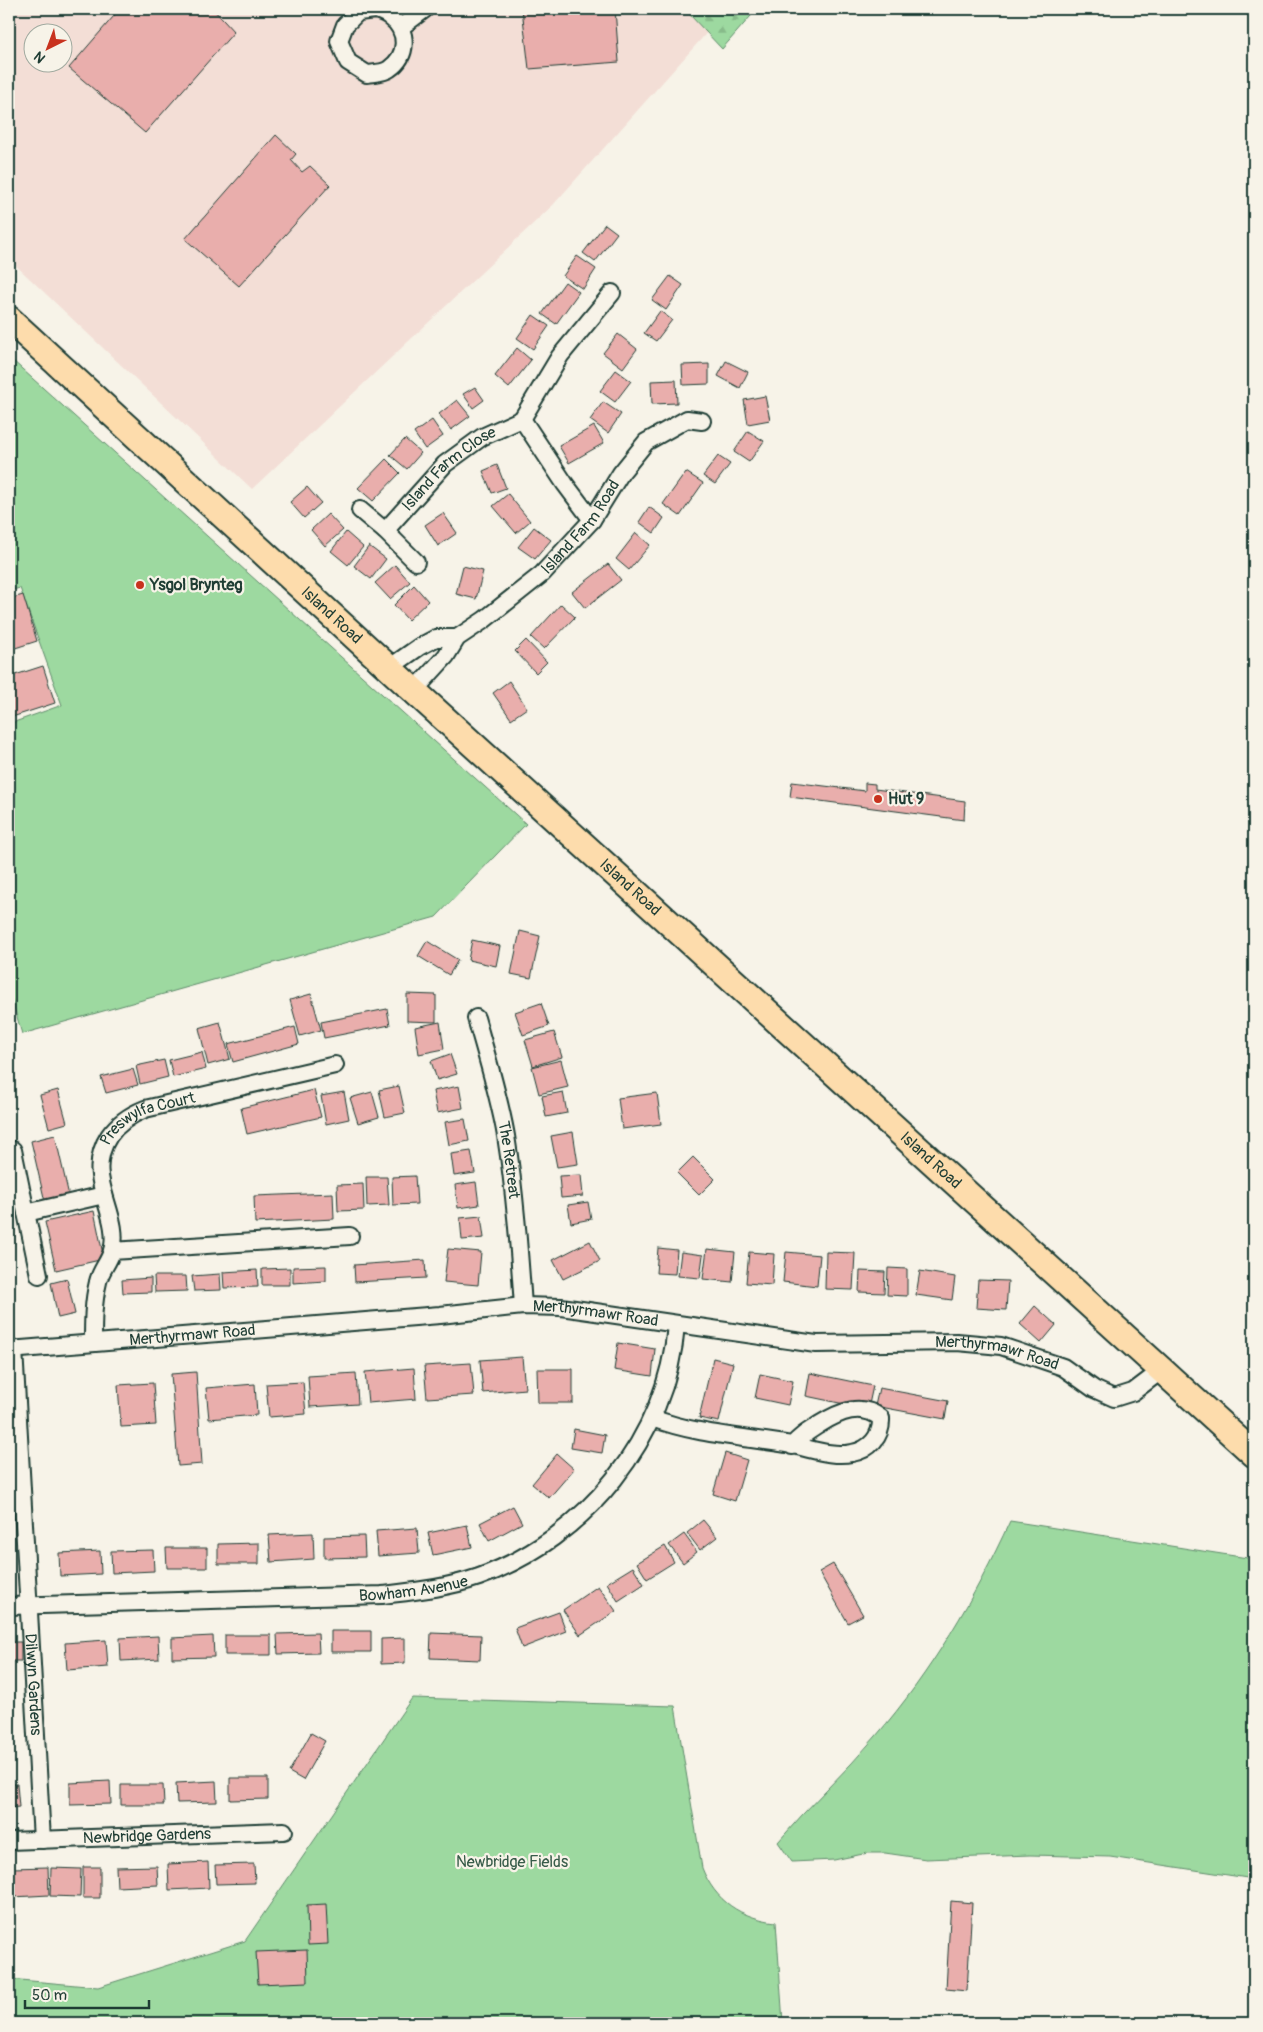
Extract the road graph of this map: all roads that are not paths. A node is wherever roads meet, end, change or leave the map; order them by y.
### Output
1 (425, 9) edge
2 (357, 10) edge
3 (401, 27) junction
4 (612, 293) dead end
5 (9, 319) edge
6 (522, 419) junction
7 (702, 421) dead end
8 (360, 510) dead end
9 (592, 520) junction
10 (385, 531) junction
11 (416, 562) dead end
12 (457, 638) junction
13 (389, 668) junction
14 (414, 692) junction
15 (476, 1018) dead end
16 (335, 1065) dead end
17 (13, 1150) dead end
18 (104, 1195) junction
19 (26, 1213) junction
20 (350, 1236) dead end
21 (112, 1251) junction
22 (39, 1275) dead end
23 (523, 1306) junction
24 (676, 1325) junction
25 (93, 1343) junction
26 (11, 1349) edge
27 (1162, 1370) junction
28 (652, 1418) junction
29 (792, 1446) junction
30 (1254, 1454) edge
31 (9, 1606) edge
32 (28, 1606) junction
33 (284, 1831) dead end
34 (42, 1840) junction
35 (9, 1841) edge

1 - 3 street
2 - 3 street
2 - 3 street
4 - 6 street
5 - 13 main road, Island Road
6 - 9 street
6 - 10 street, Island Farm Close
7 - 9 street, Island Farm Road
8 - 10 street
9 - 12 street, Island Farm Road
10 - 11 street
12 - 13 street, Island Farm Road
12 - 14 street, Island Farm Road
13 - 14 main road, Island Road
14 - 27 main road, Island Road
15 - 23 street, The Retreat
16 - 18 street, Preswylfa Court
17 - 19 street
18 - 19 street
18 - 21 street, Preswylfa Court
19 - 22 street
20 - 21 street
21 - 25 street, Preswylfa Court
23 - 24 street, Merthyrmawr Road
23 - 25 street, Merthyrmawr Road
24 - 27 street, Merthyrmawr Road
24 - 28 street, Bowham Avenue
25 - 26 street, Merthyrmawr Road
26 - 32 street, Dilwyn Gardens
27 - 30 main road, Island Road
28 - 29 street
28 - 32 street, Bowham Avenue
29 - 29 street
31 - 32 street, Bowham Avenue
32 - 34 street, Dilwyn Gardens
33 - 34 street, Newbridge Gardens
34 - 35 street, Newbridge Gardens

